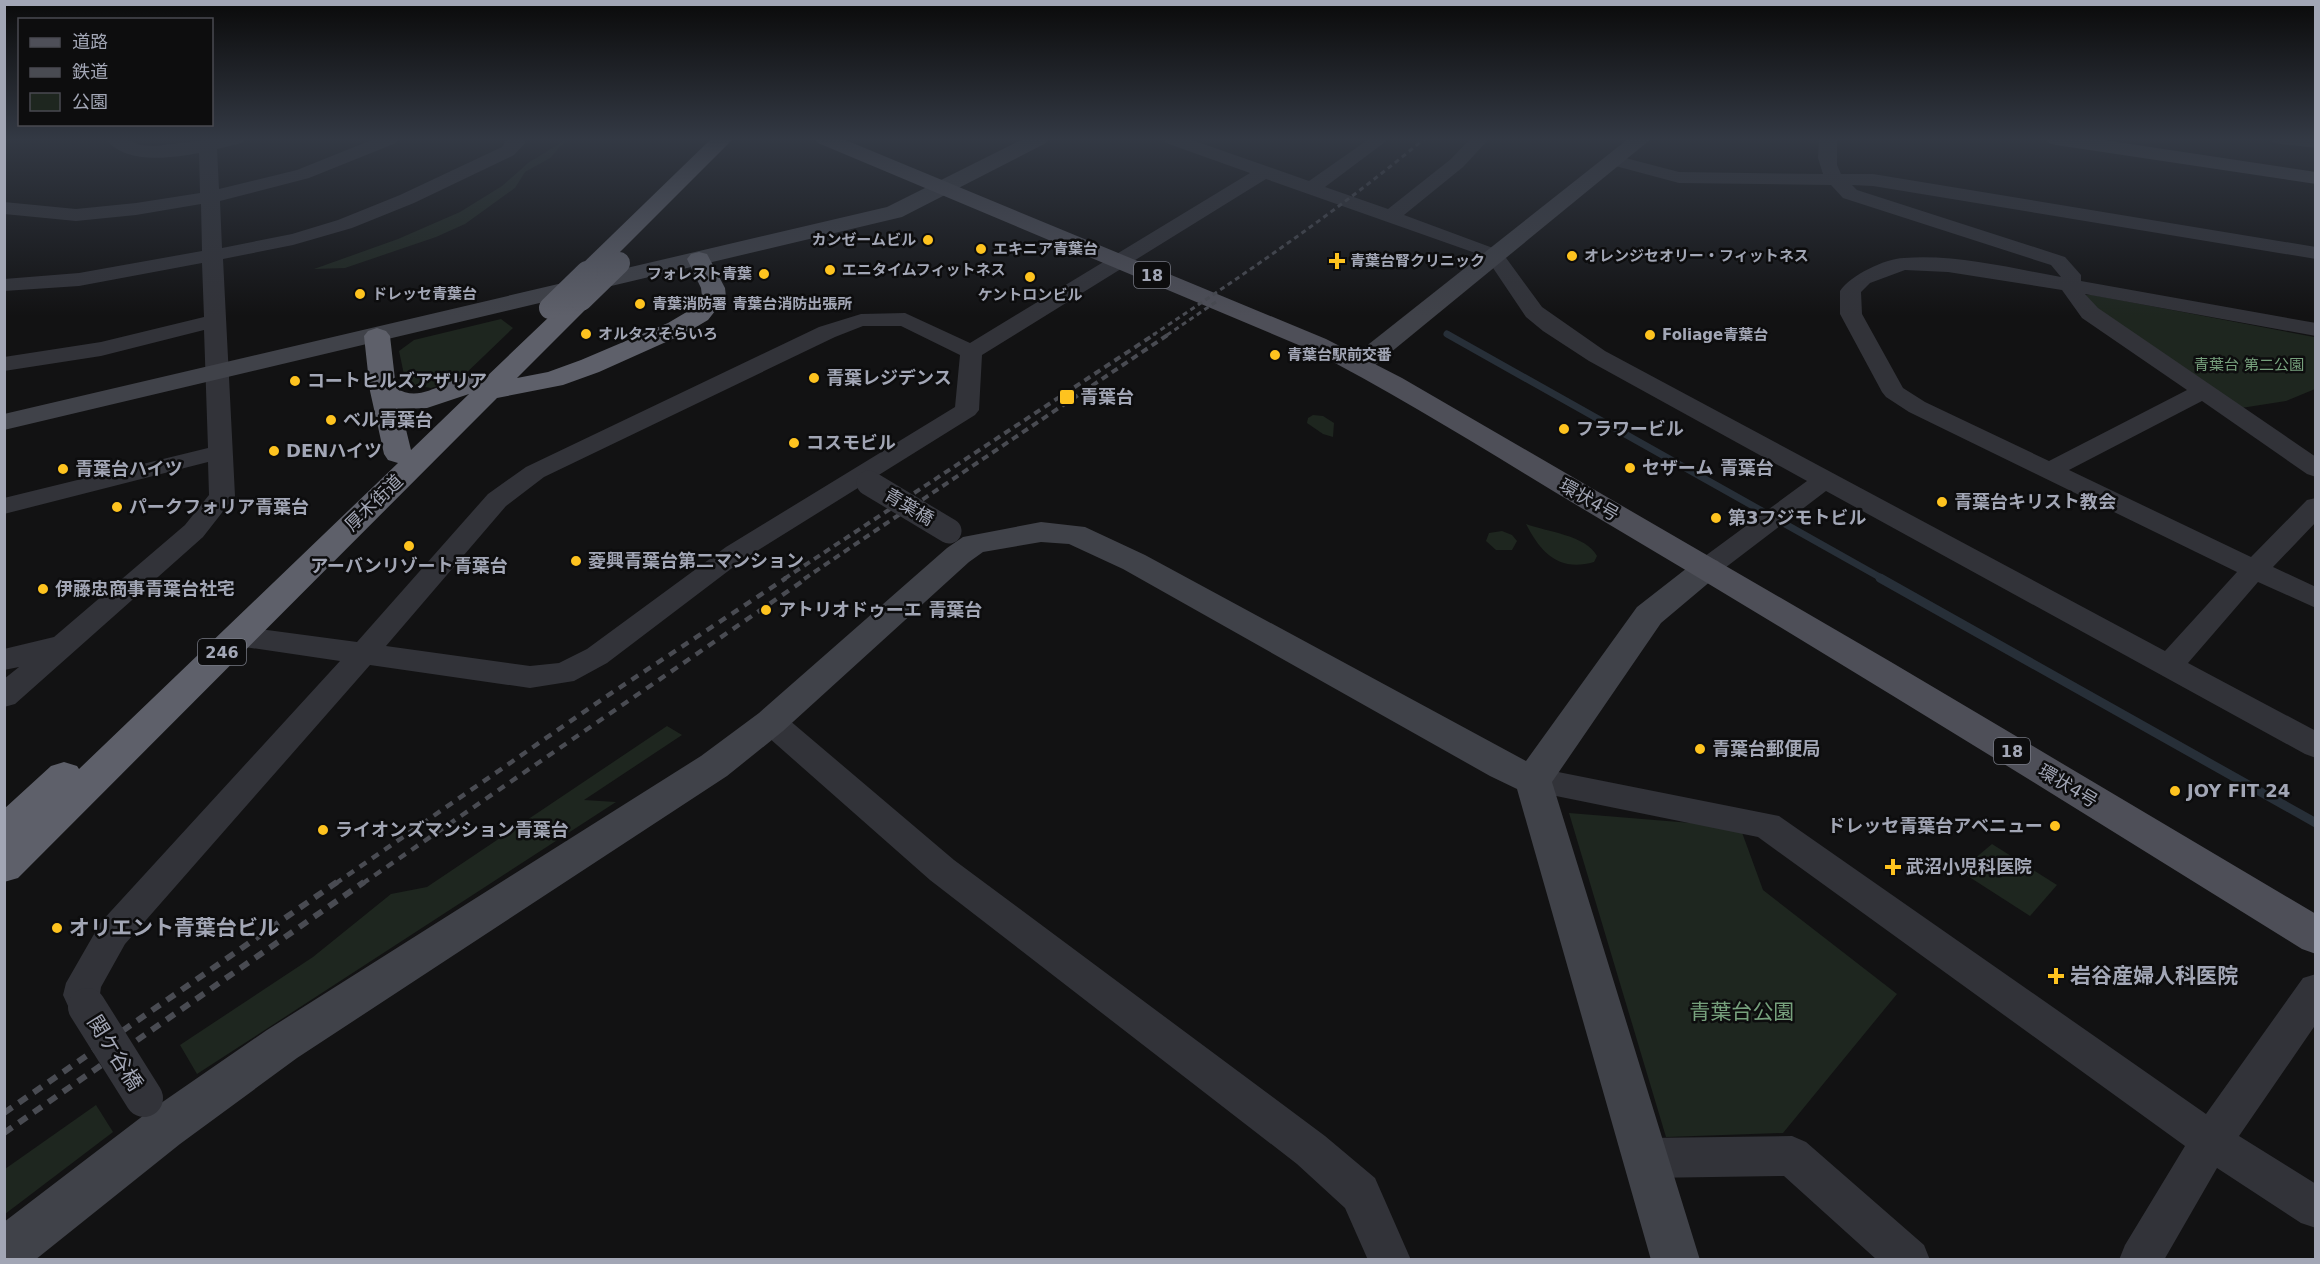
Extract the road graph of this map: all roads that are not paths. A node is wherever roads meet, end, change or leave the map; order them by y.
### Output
1 (211, 197) edge
2 (205, 198) edge
3 (410, 198) edge
4 (663, 198) edge
5 (685, 198) edge
6 (921, 198) edge
7 (969, 198) edge
8 (1221, 198) edge
9 (1340, 198) edge
10 (1413, 198) edge
11 (1566, 198) edge
12 (1862, 198) edge
13 (1982, 198) edge
14 (4, 208) edge
15 (1391, 216) junction
16 (2316, 253) edge
17 (1494, 255) junction
18 (212, 256) junction
19 (699, 259) junction
20 (1118, 261) junction
21 (4, 285) edge
22 (2070, 285) junction
23 (214, 321) junction
24 (2316, 330) edge
25 (377, 336) junction
26 (971, 352) junction
27 (527, 353) junction
28 (4, 364) edge
29 (1359, 365) junction
30 (590, 366) junction
31 (217, 374) junction
32 (480, 387) junction
33 (383, 391) junction
34 (2203, 391) junction
35 (4, 422) edge
36 (2316, 443) edge
37 (2286, 450) junction
38 (220, 452) junction
39 (398, 454) junction
40 (2316, 469) edge
41 (2049, 471) junction
42 (864, 480) junction
43 (1826, 480) junction
44 (4, 506) edge
45 (2316, 506) edge
46 (962, 537) junction
47 (1707, 568) junction
48 (2253, 570) junction
49 (2316, 599) edge
50 (238, 636) junction
51 (64, 645) junction
52 (364, 653) junction
53 (4, 660) edge
54 (2168, 666) junction
55 (4, 696) edge
56 (771, 722) junction
57 (2316, 746) edge
58 (1533, 780) junction
59 (4, 833) edge
60 (4, 866) edge
61 (2316, 936) edge
62 (2316, 990) edge
63 (154, 1113) junction
64 (2211, 1141) junction
65 (1647, 1158) junction
66 (2316, 1208) edge
67 (4, 1253) edge
68 (1390, 1260) edge
69 (1676, 1260) edge
70 (1909, 1260) edge
71 (2140, 1260) edge

1 - 18 street
2 - 14 street
3 - 18 street
4 - 32 highway, 厚木街道 / 246, bridge
5 - 27 highway, 厚木街道 / 246, bridge
6 - 19 street
7 - 20 main road, 環状4号 / 18
8 - 20 street
9 - 15 street
10 - 15 street
11 - 17 street
12 - 22 street
13 - 16 street
15 - 17 street
17 - 29 street
17 - 43 street
18 - 21 street
18 - 23 street
19 - 25 street
19 - 30 highway
20 - 26 street
20 - 29 main road, 環状4号 / 18
22 - 24 street
22 - 34 street
22 - 41 street
23 - 28 street
23 - 31 street
25 - 31 street
25 - 33 highway
26 - 42 street
26 - 52 street
27 - 30 highway
27 - 32 highway, 厚木街道 / 246
29 - 47 main road, 環状4号 / 18
30 - 32 highway
31 - 35 street
31 - 38 street
32 - 33 highway
32 - 39 highway, 厚木街道 / 246
32 - 50 highway, 厚木街道 / 246
33 - 39 highway
34 - 37 street
34 - 41 street
36 - 37 street
37 - 40 street
38 - 44 street
38 - 51 street
39 - 59 highway, 厚木街道 / 246
41 - 48 street
42 - 46 street, 青葉橋, bridge
42 - 52 street
43 - 47 street
43 - 54 street
45 - 48 street
46 - 56 street
46 - 58 street
47 - 58 street
47 - 61 main road, 環状4号 / 18
48 - 49 street
48 - 54 street
50 - 52 street
50 - 60 highway, 厚木街道 / 246
51 - 53 street
51 - 55 street
52 - 63 street, 関ケ谷橋, bridge
54 - 57 street
56 - 63 street
56 - 68 street
58 - 64 street
58 - 65 street
62 - 64 street
63 - 67 street
64 - 66 street
64 - 71 street
65 - 69 street
65 - 70 street

